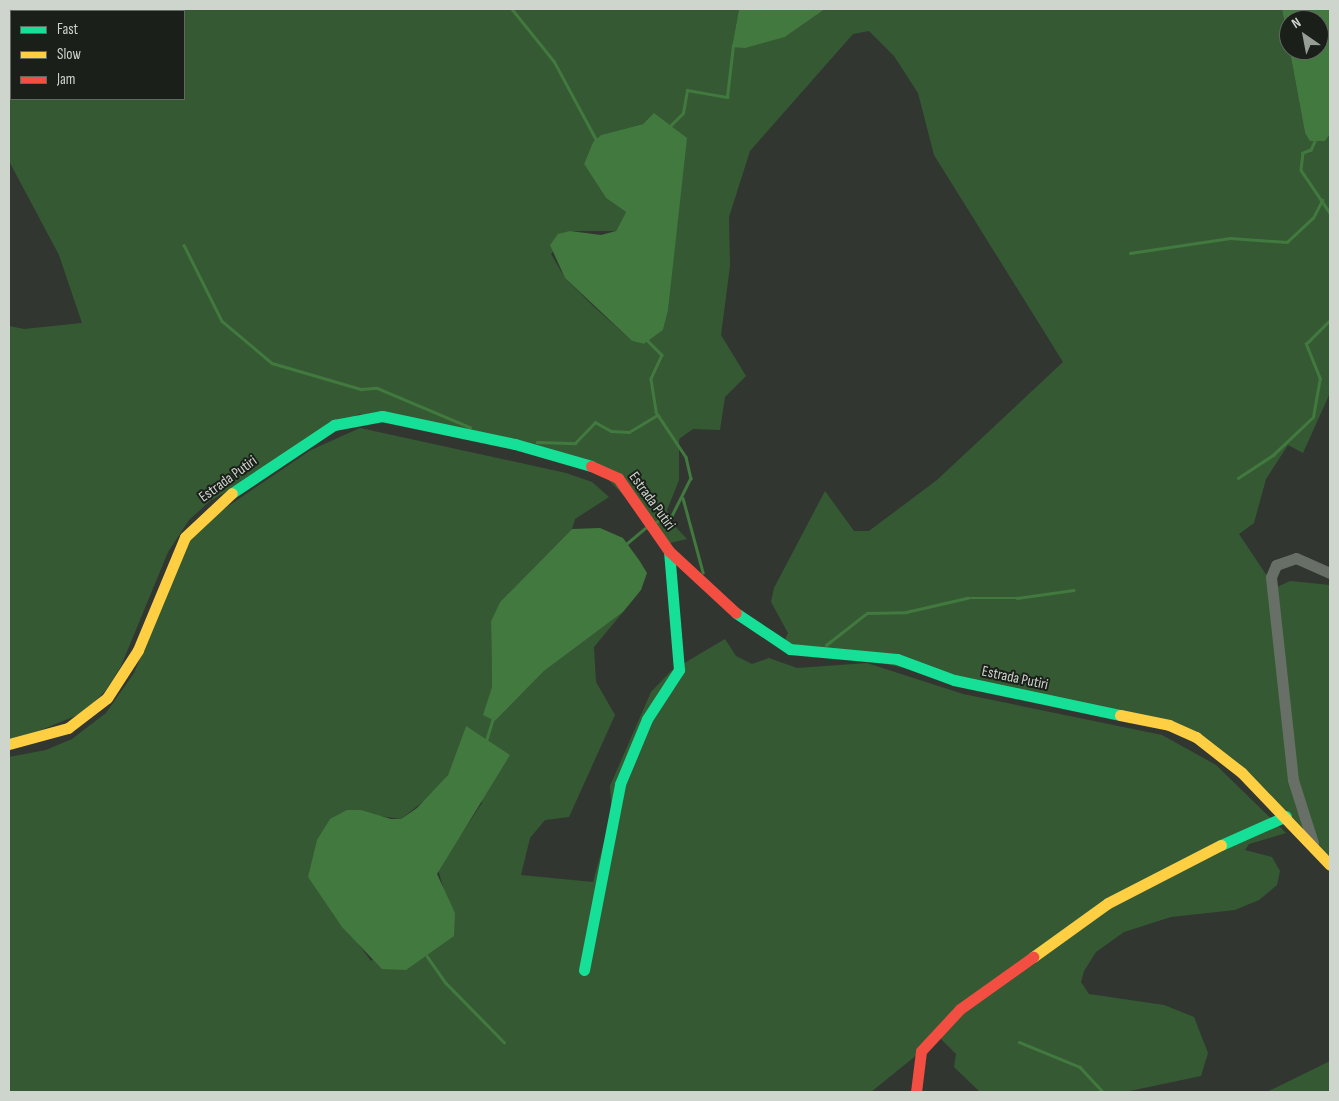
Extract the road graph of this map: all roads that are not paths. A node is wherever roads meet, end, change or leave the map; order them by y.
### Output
1 (669, 550) junction
2 (1330, 573) edge
3 (9, 744) edge
4 (1286, 816) junction
5 (1313, 843) junction
6 (1330, 865) edge
7 (584, 970) dead end
8 (916, 1092) edge

1 - 3 street, Estrada Putiri
1 - 4 street, Estrada Putiri
1 - 7 street
2 - 5 street
4 - 5 street, Estrada Putiri
4 - 8 street
5 - 6 street, Estrada Putiri

